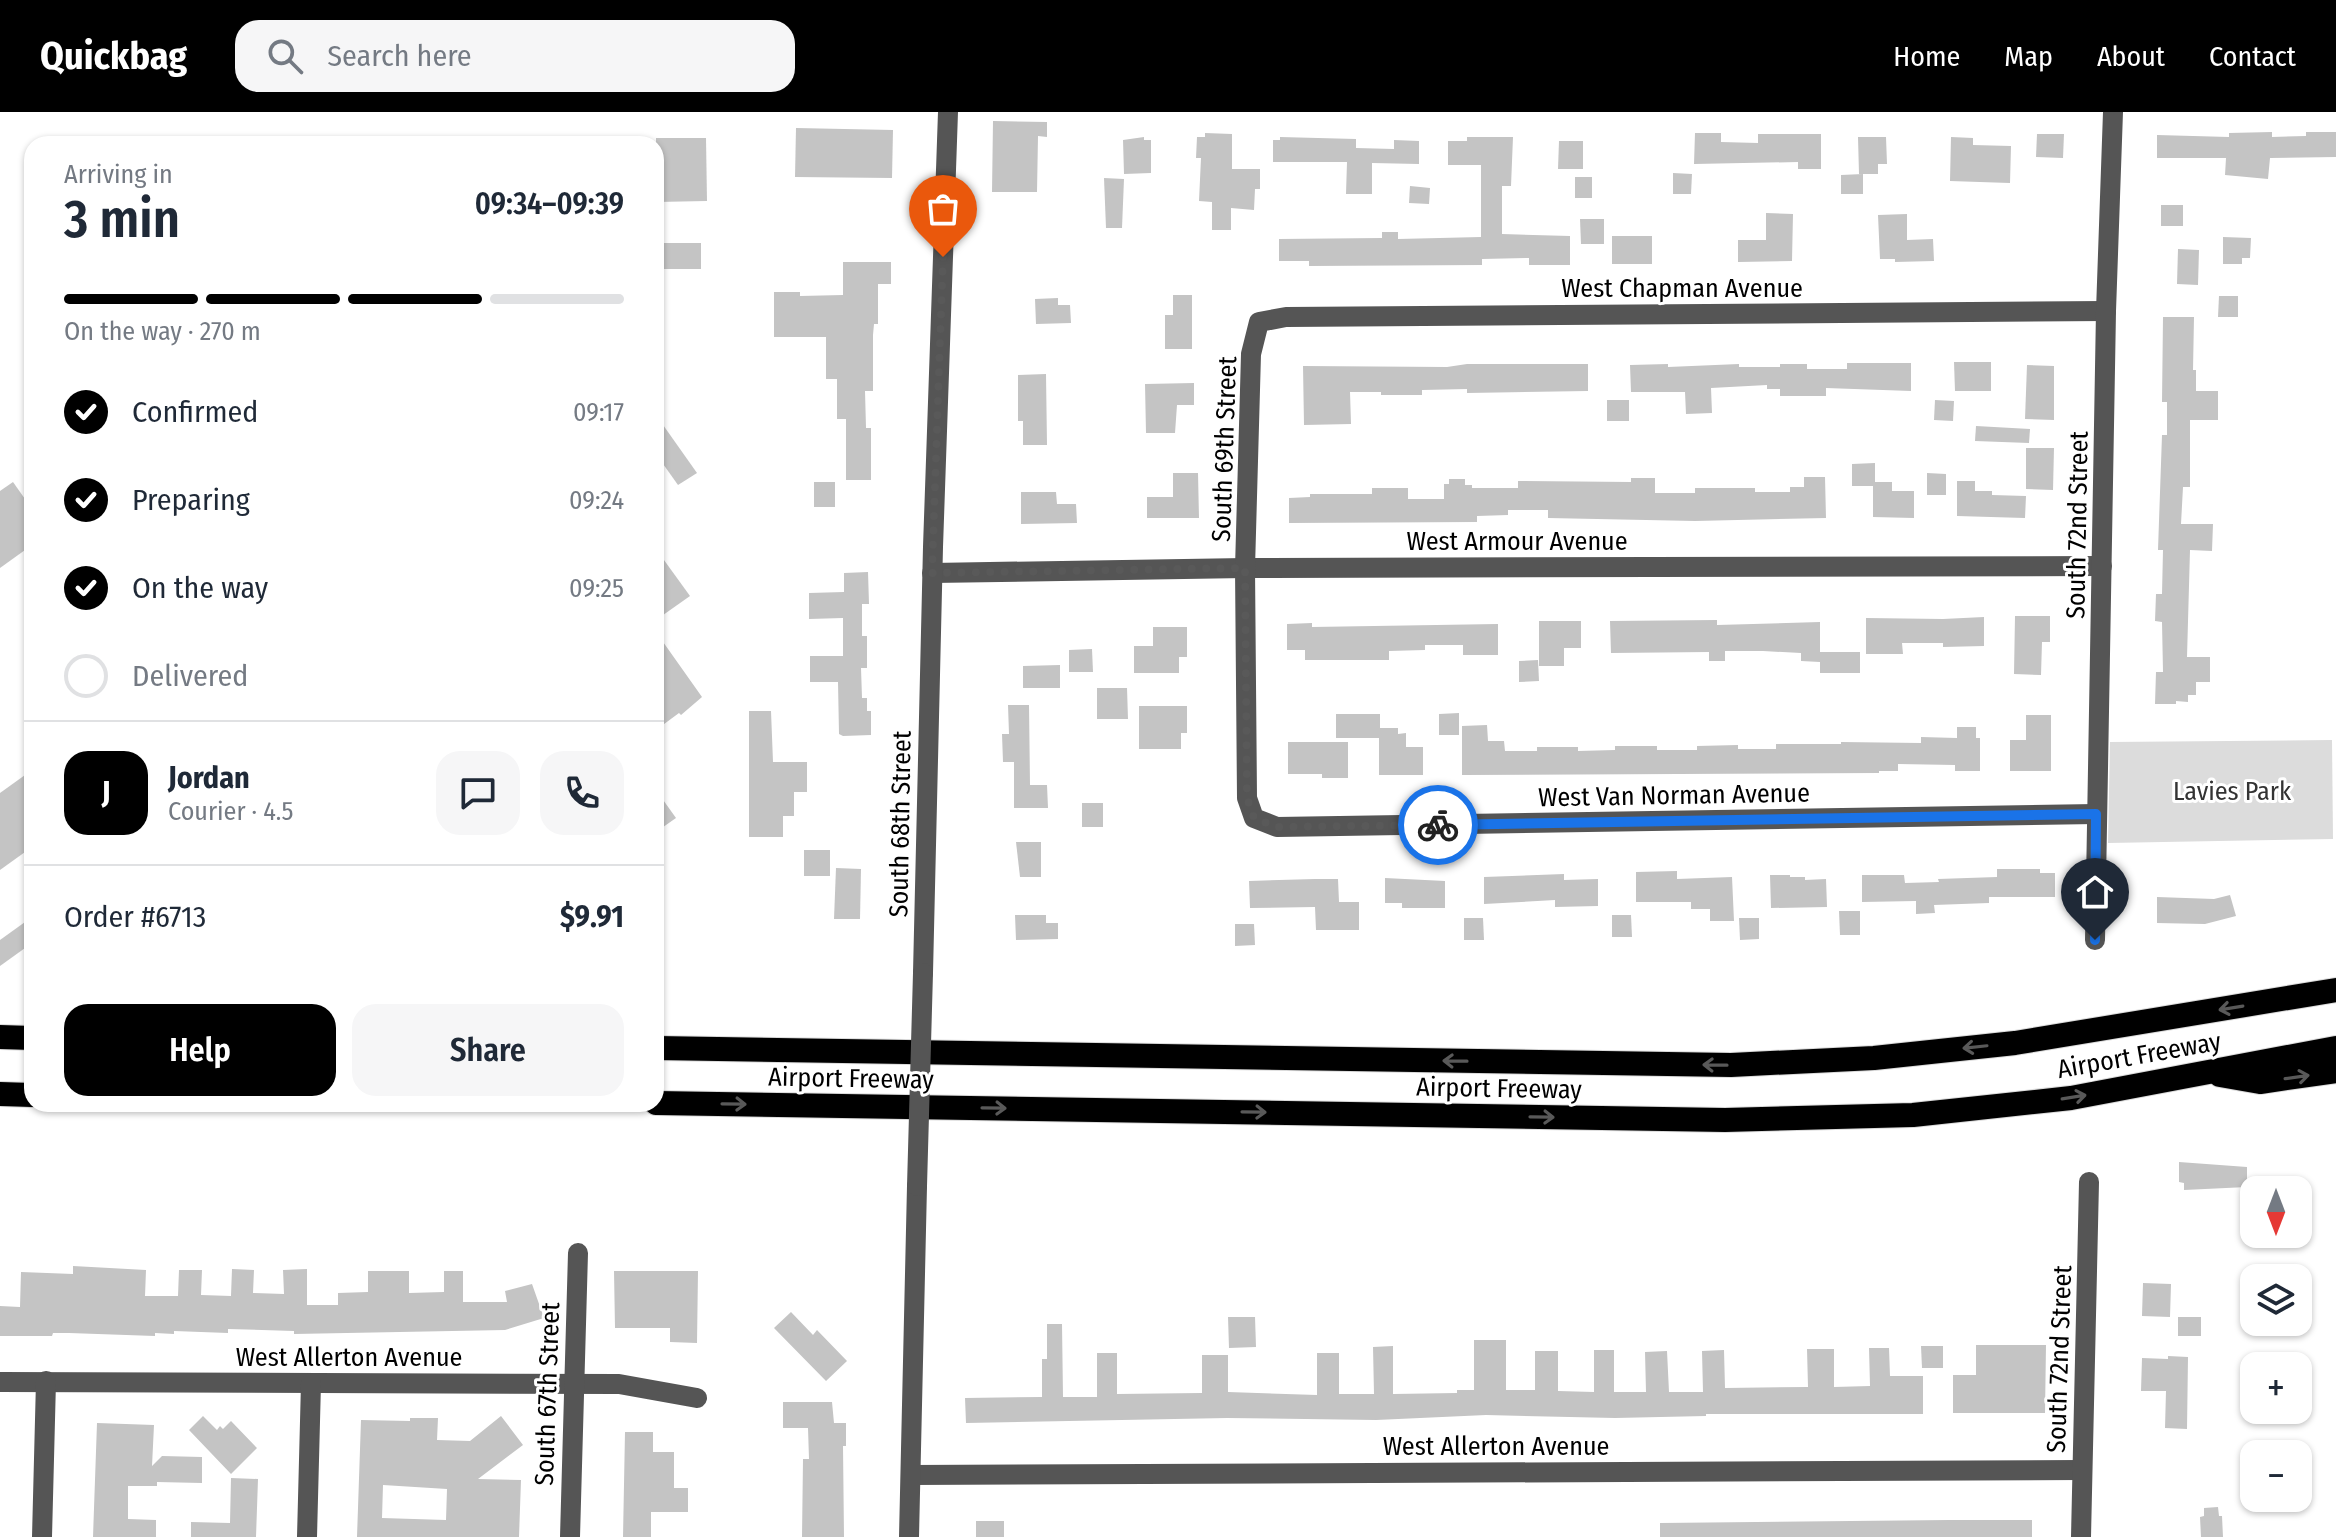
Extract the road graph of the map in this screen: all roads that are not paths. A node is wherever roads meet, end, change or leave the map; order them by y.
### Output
1 (948, 112) edge
2 (2113, 112) edge
3 (2106, 311) junction
4 (1259, 322) joint
5 (2102, 566) junction
6 (1245, 568) junction
7 (932, 573) junction
8 (2096, 814) junction
9 (1254, 818) joint
10 (2095, 940) dead end
11 (2336, 979) edge
12 (2336, 990) edge
13 (2286, 999) junction
14 (0, 1037) edge
15 (24, 1038) edge
16 (664, 1048) edge
17 (2336, 1048) edge
18 (2336, 1071) edge
19 (2202, 1072) junction
20 (0, 1094) edge
21 (24, 1095) edge
22 (664, 1103) edge
23 (2089, 1182) dead end
24 (578, 1253) dead end
25 (46, 1381) junction
26 (0, 1382) edge
27 (311, 1383) junction
28 (574, 1383) junction
29 (697, 1398) dead end
30 (2082, 1470) junction
31 (911, 1475) junction
32 (42, 1537) edge
33 (307, 1537) edge
34 (570, 1537) edge
35 (909, 1537) edge
36 (2081, 1537) edge

1 - 7 street, South 68th Street
2 - 3 street, South 72nd Street
3 - 4 street, West Chapman Avenue
3 - 5 street, South 72nd Street
4 - 6 street, South 69th Street
5 - 6 street, West Armour Avenue
5 - 8 street, South 72nd Street
6 - 7 street, West Armour Avenue
6 - 9 street, South 69th Street
7 - 31 street, South 68th Street, bridge
8 - 9 street, West Van Norman Avenue
8 - 10 street, South 72nd Street
11 - 13 highway
12 - 13 highway, Airport Freeway
13 -> 16 highway, Airport Freeway
14 - 15 highway
17 - 19 highway, Airport Freeway
19 -> 18 highway
22 -> 19 highway, Airport Freeway
20 - 21 highway
23 - 30 street, South 72nd Street
24 - 28 street, South 67th Street
25 - 26 street, West Allerton Avenue
25 - 27 street, West Allerton Avenue
25 - 32 street
27 - 28 street, West Allerton Avenue
27 - 33 street
28 - 29 street, West Allerton Avenue
28 - 34 street, South 67th Street
30 - 31 street, West Allerton Avenue
30 - 36 street, South 72nd Street
31 - 35 street, South 68th Street

